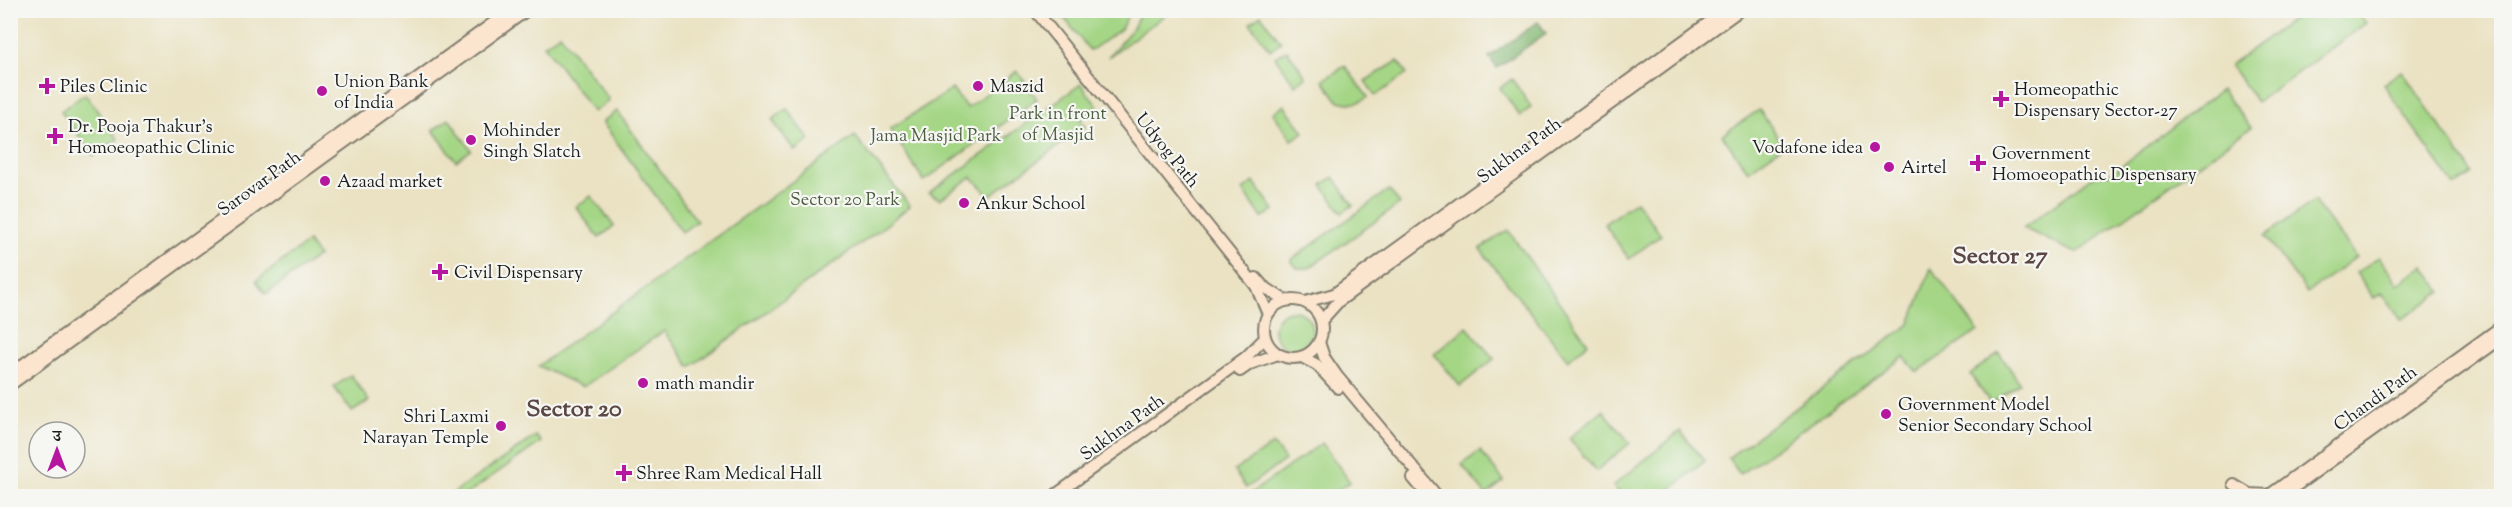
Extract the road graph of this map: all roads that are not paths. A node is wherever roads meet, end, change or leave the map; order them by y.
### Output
1 (512, 10) edge
2 (527, 10) edge
3 (1035, 10) edge
4 (1043, 10) edge
5 (1726, 10) edge
6 (1740, 10) edge
7 (1286, 301) junction
8 (1305, 302) junction
9 (1268, 314) junction
10 (1322, 321) junction
11 (2502, 327) edge
12 (1265, 338) junction
13 (2502, 338) edge
14 (1319, 342) junction
15 (1278, 354) junction
16 (1302, 357) junction
17 (10, 374) edge
18 (10, 385) edge
19 (2231, 489) edge
20 (2285, 495) edge
21 (1054, 496) edge
22 (1066, 496) edge
23 (1428, 496) edge
24 (1437, 496) edge
25 (2269, 496) edge

1 - 17 main road, Sarovar Path
2 - 18 main road, Sarovar Path
3 - 9 main road, Udyog Path
4 - 7 main road, Udyog Path
5 - 8 main road, Sukhna Path
6 - 10 main road, Sukhna Path
7 - 8 main road
7 - 9 main road
8 - 10 main road
9 - 12 main road
10 - 14 main road
11 - 25 main road, Chandi Path
12 - 15 main road
12 - 21 main road, Sukhna Path
13 - 20 main road, Chandi Path
14 - 16 main road
14 - 24 main road
15 - 16 main road
15 - 22 main road, Sukhna Path
16 - 23 main road
19 - 25 main road

